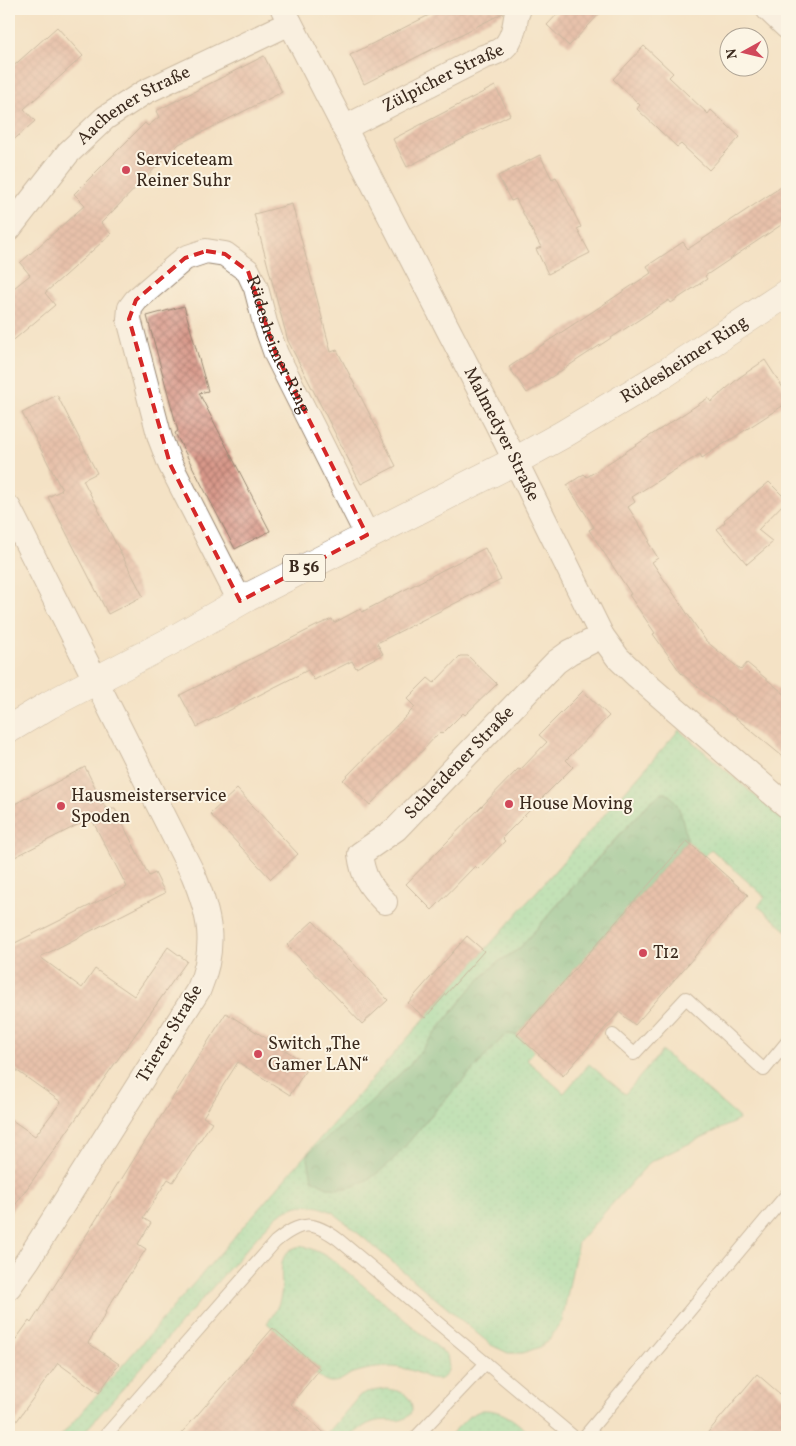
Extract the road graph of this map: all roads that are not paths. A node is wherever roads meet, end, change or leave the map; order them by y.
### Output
1 (519, 9) edge
2 (768, 9) edge
3 (286, 16) edge
4 (787, 26) edge
5 (344, 128) junction
6 (9, 229) edge
7 (787, 293) edge
8 (515, 461) junction
9 (9, 508) edge
10 (367, 535) junction
11 (240, 601) junction
12 (602, 636) junction
13 (96, 680) junction
14 (9, 729) edge
15 (787, 806) edge
16 (385, 902) dead end
17 (613, 1035) dead end
18 (787, 1042) edge
19 (787, 1194) edge
20 (9, 1287) edge
21 (486, 1362) junction
22 (104, 1437) edge
23 (416, 1437) edge
24 (574, 1437) edge
25 (584, 1437) edge

1 - 5 street, Zülpicher Straße
2 - 4 street
3 - 5 street, Malmedyer Straße
3 - 6 street, Aachener Straße
5 - 8 street, Malmedyer Straße
7 - 8 main road, Rüdesheimer Ring / B 56
8 - 10 main road, Rüdesheimer Ring / B 56
8 - 12 street, Malmedyer Straße
9 - 13 street, Trierer Straße
10 - 11 main road, Rüdesheimer Ring / B 56
10 - 11 street, Rüdesheimer Ring
11 - 13 main road, Rüdesheimer Ring / B 56
12 - 15 street, Malmedyer Straße
12 - 16 street, Schleidener Straße
13 - 14 main road, Rüdesheimer Ring / B 56
13 - 20 street, Trierer Straße
17 - 18 lane
19 - 25 lane
21 - 22 lane
21 - 23 lane
21 - 24 lane

